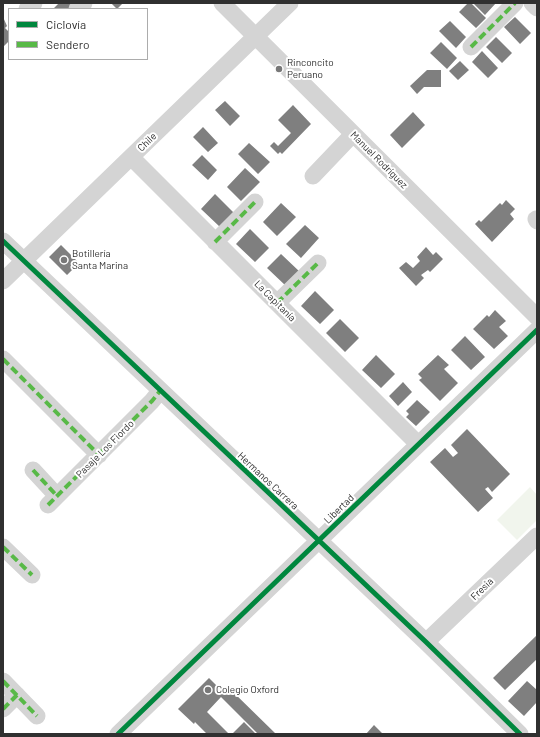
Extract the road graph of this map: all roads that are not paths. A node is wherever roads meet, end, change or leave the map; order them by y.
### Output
1 (222, 3) edge
2 (290, 3) edge
3 (515, 3) edge
4 (532, 3) edge
5 (537, 8) edge
6 (256, 37) junction
7 (471, 47) dead end
8 (353, 134) junction
9 (131, 157) junction
10 (313, 176) dead end
11 (255, 202) dead end
12 (3, 241) edge
13 (216, 242) junction
14 (24, 261) junction
15 (318, 264) dead end
16 (3, 281) edge
17 (277, 303) junction
18 (537, 317) edge
19 (537, 330) edge
20 (3, 359) edge
21 (160, 391) junction
22 (418, 444) junction
23 (99, 455) junction
24 (33, 470) dead end
25 (537, 536) edge
26 (318, 540) junction
27 (3, 547) edge
28 (32, 575) dead end
29 (426, 642) junction
30 (3, 681) edge
31 (16, 695) junction
32 (3, 709) edge
33 (38, 716) dead end
34 (118, 734) edge
35 (520, 734) edge

1 - 6 street, Manuel Rodríguez
2 - 6 street, Chile
3 - 7 street
4 - 5 street
6 - 8 street, Manuel Rodríguez
6 - 9 street, Chile
8 - 10 street
8 - 18 street, Manuel Rodríguez
9 - 13 street, La Capitanía
9 - 14 street, Chile
11 - 13 street
12 - 14 street, Hermanos Carrera
13 - 17 street, La Capitanía
14 - 16 street, Chile
14 - 21 street, Hermanos Carrera
15 - 17 street
17 - 22 street, La Capitanía
19 - 22 street, Libertad
20 - 23 street
21 - 23 street, Pasaje Los Fiordo
21 - 26 street, Hermanos Carrera
22 - 26 street, Libertad
23 - 24 street, Pasaje Los Fiordo
25 - 29 street, Fresia
26 - 29 street, Hermanos Carrera
26 - 34 street, Libertad
27 - 28 street
29 - 35 street, Hermanos Carrera
30 - 31 street
31 - 32 street
31 - 33 street

